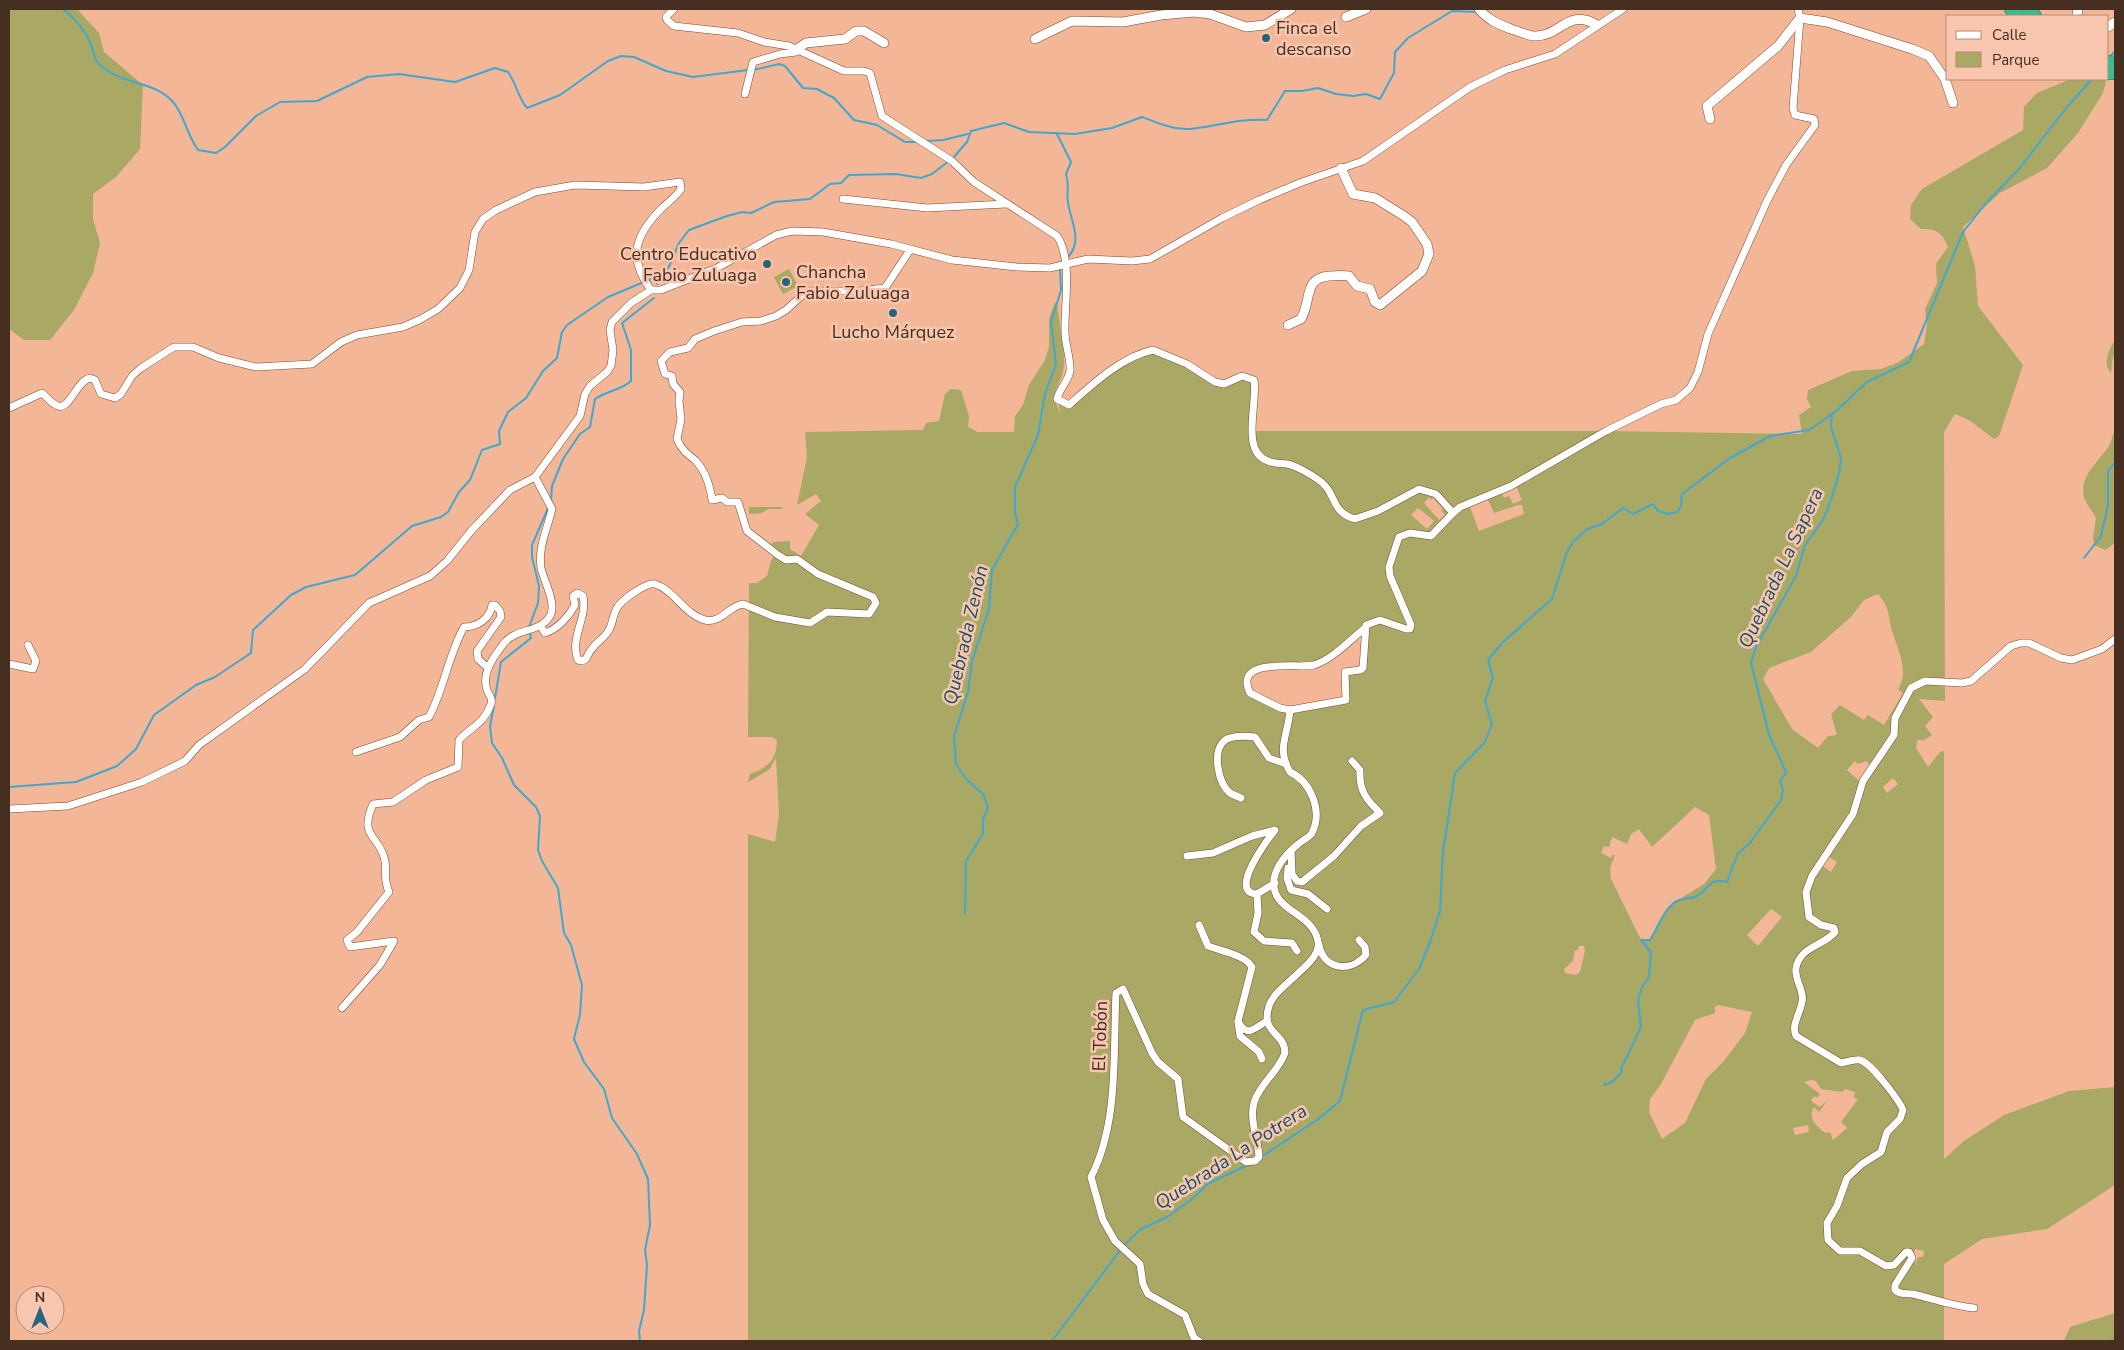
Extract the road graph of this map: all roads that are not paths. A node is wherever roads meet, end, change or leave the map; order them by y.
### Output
1 (674, 9) edge
2 (1291, 9) edge
3 (1366, 9) edge
4 (1479, 9) edge
5 (1623, 9) edge
6 (1799, 13) edge
7 (1346, 17) dead end
8 (1597, 25) junction
9 (1035, 39) dead end
10 (884, 43) dead end
11 (797, 49) junction
12 (745, 94) dead end
13 (1953, 103) dead end
14 (1710, 119) dead end
15 (1341, 168) junction
16 (843, 199) dead end
17 (1006, 204) junction
18 (910, 250) junction
19 (1064, 266) junction
20 (651, 290) junction
21 (1288, 325) dead end
22 (9, 408) edge
23 (535, 476) junction
24 (1453, 513) junction
25 (540, 627) junction
26 (1365, 628) junction
27 (2115, 638) edge
28 (28, 646) dead end
29 (9, 664) edge
30 (488, 668) junction
31 (1290, 710) junction
32 (356, 752) dead end
33 (1352, 761) dead end
34 (1286, 764) junction
35 (1241, 798) dead end
36 (9, 809) edge
37 (1290, 852) junction
38 (1187, 856) dead end
39 (1275, 883) junction
40 (1257, 894) junction
41 (1327, 909) dead end
42 (1199, 925) dead end
43 (1359, 940) dead end
44 (1318, 942) junction
45 (1297, 951) dead end
46 (342, 1008) dead end
47 (1238, 1020) junction
48 (1267, 1021) junction
49 (1262, 1059) dead end
50 (1974, 1308) dead end
51 (1199, 1341) edge

1 - 11 street
2 - 9 street
3 - 7 street
4 - 8 street
5 - 8 street
6 - 13 street
6 - 14 street
6 - 24 street
8 - 15 street
10 - 11 street
11 - 12 street
11 - 17 street
15 - 19 street
15 - 21 street
16 - 17 street
17 - 19 street
18 - 19 street
18 - 20 street
18 - 25 street
19 - 24 street
20 - 22 street
20 - 23 street
23 - 25 street
23 - 36 street
24 - 26 street
25 - 30 street
26 - 31 street
26 - 31 street
27 - 50 street
28 - 29 street
30 - 32 street
30 - 46 street
31 - 34 street
33 - 37 street
34 - 35 street
34 - 37 street
37 - 39 street
37 - 41 street
38 - 40 street
39 - 40 street
39 - 44 street
40 - 45 street
42 - 47 street
43 - 44 street
44 - 48 street
47 - 48 street
47 - 49 street
48 - 51 street, El Tobón

